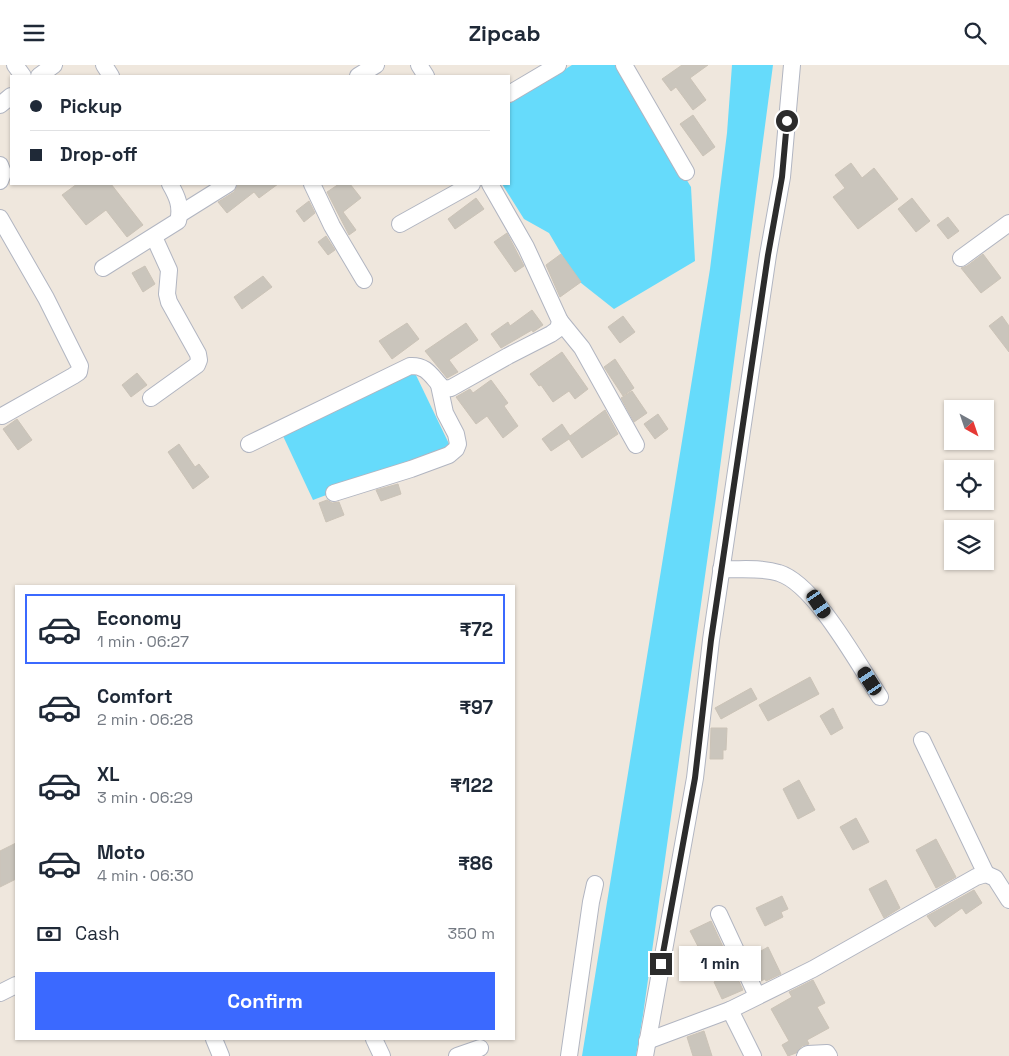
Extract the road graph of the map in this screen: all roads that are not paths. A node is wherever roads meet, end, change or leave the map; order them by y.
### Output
1 (14, 65) edge
2 (54, 65) edge
3 (376, 65) edge
4 (558, 65) edge
5 (624, 65) edge
6 (792, 65) edge
7 (22, 75) edge
8 (39, 75) edge
9 (360, 75) edge
10 (510, 93) edge
11 (10, 97) edge
12 (0, 105) edge
13 (0, 165) edge
14 (686, 172) dead end
15 (0, 181) edge
16 (170, 185) edge
17 (226, 185) edge
18 (470, 185) edge
19 (491, 185) edge
20 (318, 186) edge
21 (180, 214) junction
22 (0, 218) edge
23 (1009, 223) edge
24 (400, 224) dead end
25 (154, 237) junction
26 (961, 258) dead end
27 (103, 268) dead end
28 (364, 280) dead end
29 (560, 321) junction
30 (439, 385) junction
31 (151, 398) dead end
32 (2, 417) dead end
33 (250, 444) dead end
34 (636, 445) dead end
35 (334, 493) dead end
36 (721, 569) junction
37 (880, 697) dead end
38 (922, 740) dead end
39 (986, 874) junction
40 (596, 884) dead end
41 (1009, 900) edge
42 (719, 914) dead end
43 (15, 986) edge
44 (0, 993) edge
45 (757, 997) junction
46 (730, 1010) junction
47 (214, 1040) edge
48 (374, 1040) edge
49 (480, 1048) dead end
50 (646, 1048) edge
51 (222, 1056) edge
52 (382, 1056) edge
53 (457, 1056) edge
54 (569, 1056) edge
55 (754, 1056) edge
56 (805, 1056) edge
57 (829, 1056) edge

1 - 7 street
2 - 8 street
3 - 9 street
4 - 10 street
5 - 14 street
6 - 36 street
11 - 12 street
13 - 15 street
16 - 21 street
17 - 21 street
18 - 24 street
19 - 29 street
20 - 28 street
21 - 25 street
22 - 32 street
23 - 26 street
25 - 27 street
25 - 31 street
29 - 30 street
29 - 34 street
30 - 33 street
30 - 35 street
36 - 37 street
36 - 50 street
38 - 39 street
39 - 41 street
39 - 45 street
40 - 54 street
42 - 45 street
43 - 44 street
45 - 46 street
46 - 50 street
46 - 55 street
47 - 51 street
48 - 52 street
49 - 53 street
56 - 57 street

